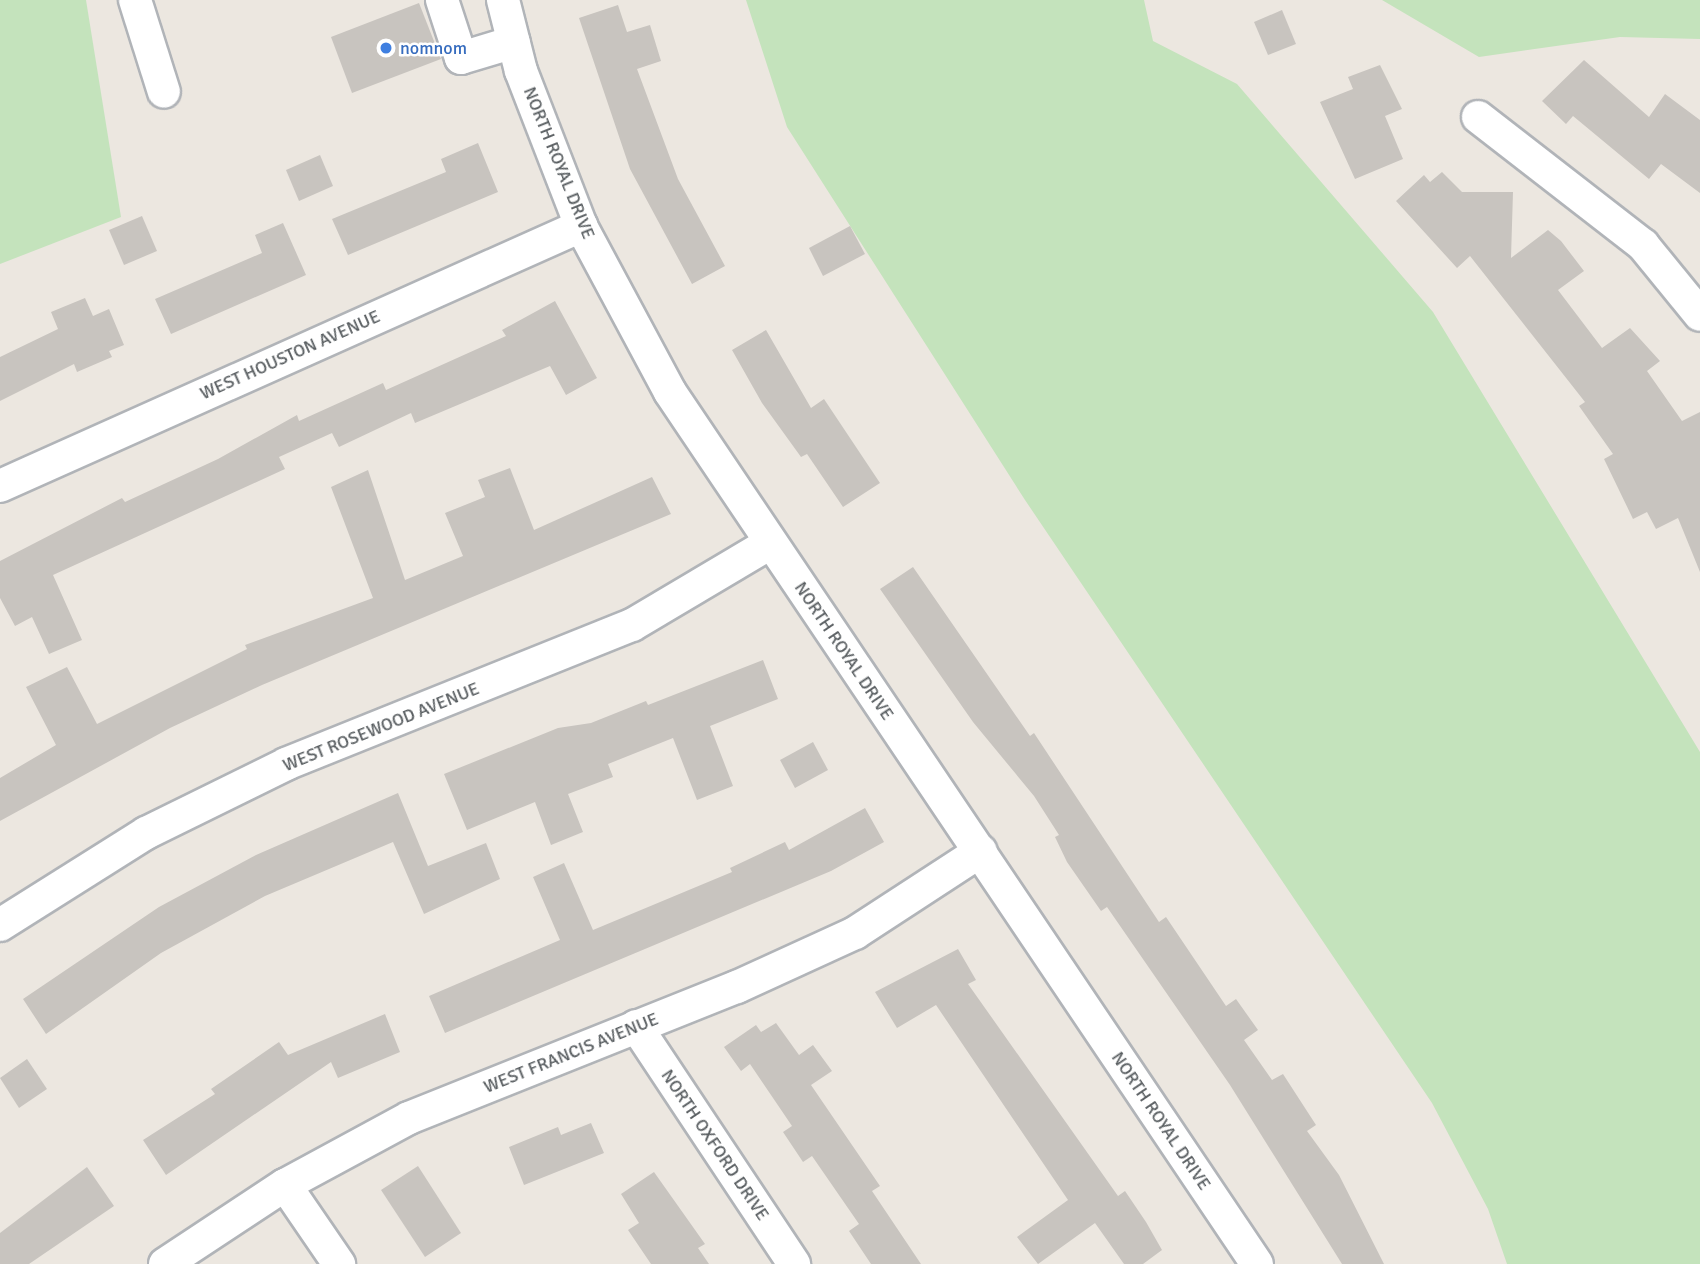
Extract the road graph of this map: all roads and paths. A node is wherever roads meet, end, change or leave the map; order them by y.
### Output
1 (135, 0) edge
2 (442, 0) edge
3 (503, 0) edge
4 (514, 42) junction
5 (164, 92) dead end
6 (1478, 117) dead end
7 (582, 226) junction
8 (1700, 315) edge
9 (0, 486) edge
10 (770, 542) junction
11 (981, 851) junction
12 (0, 925) edge
13 (636, 1026) junction
14 (285, 1185) junction
15 (165, 1264) edge
16 (339, 1264) edge
17 (794, 1264) edge
18 (1257, 1264) edge

1 - 5 street
2 - 4 street
3 - 4 street, NORTH ROYAL DRIVE
4 - 7 street, NORTH ROYAL DRIVE
6 - 8 street
7 - 9 street, WEST HOUSTON AVENUE
7 - 10 street, NORTH ROYAL DRIVE
10 - 11 street, NORTH ROYAL DRIVE
10 - 12 street, WEST ROSEWOOD AVENUE
11 - 13 street, WEST FRANCIS AVENUE
11 - 18 street, NORTH ROYAL DRIVE
13 - 14 street, WEST FRANCIS AVENUE
13 - 17 street, NORTH OXFORD DRIVE
14 - 15 street, WEST FRANCIS AVENUE
14 - 16 street

